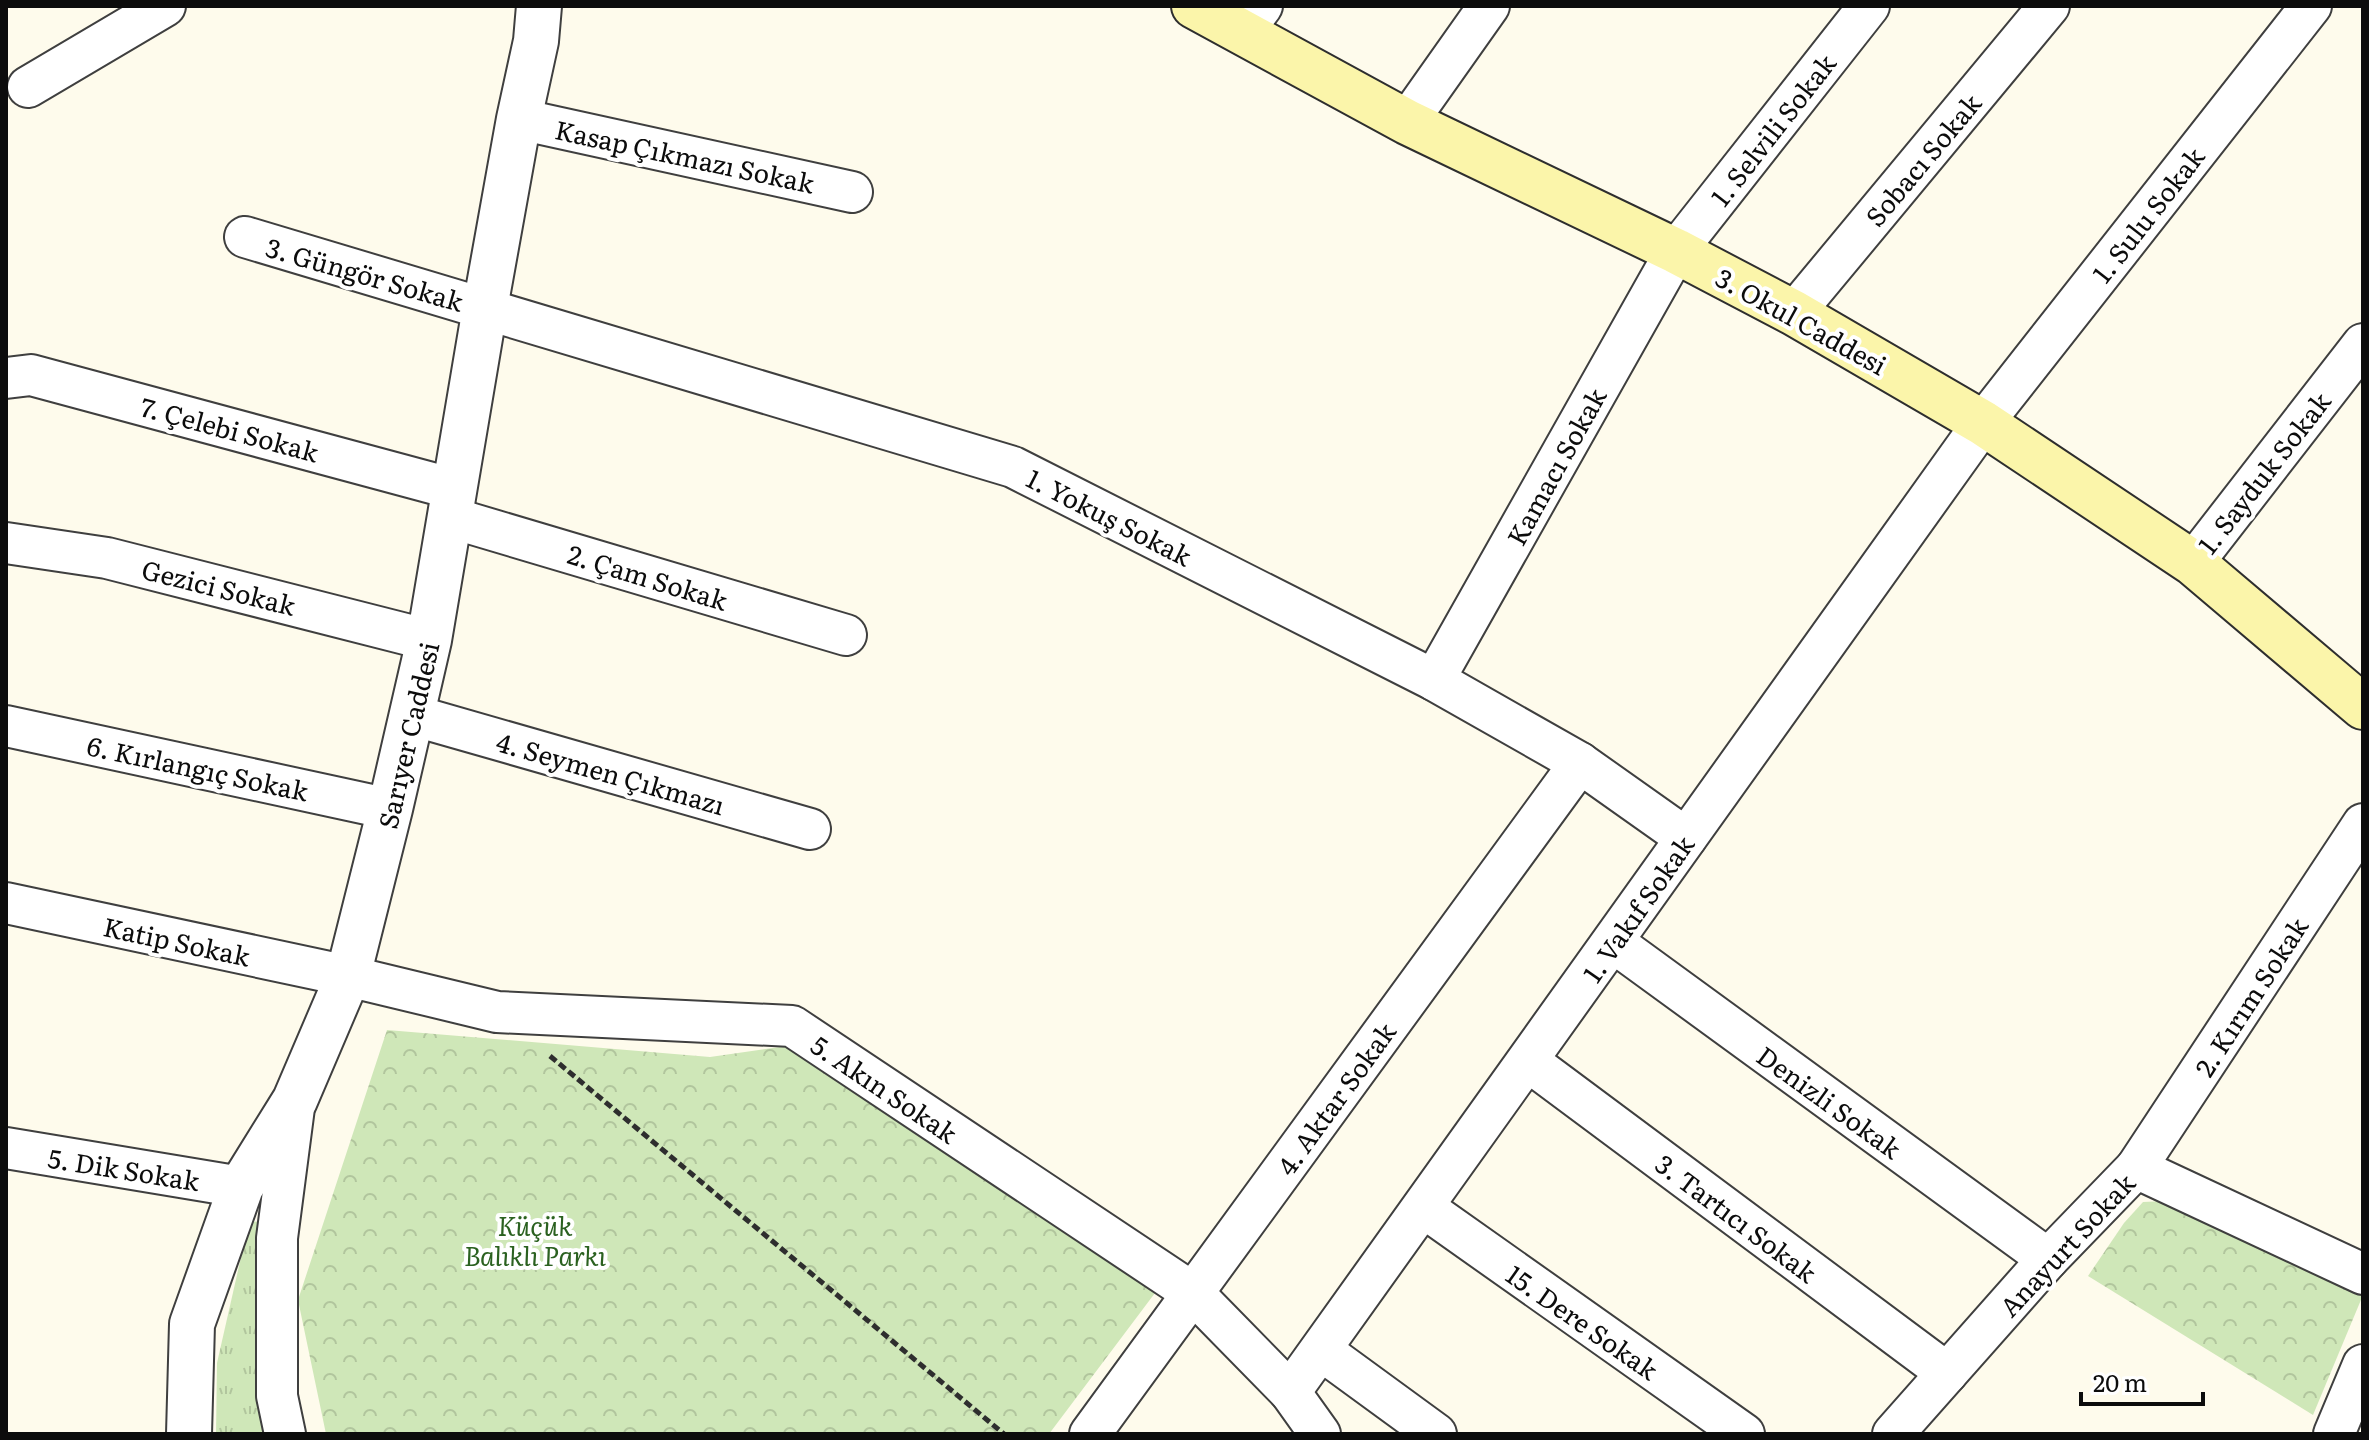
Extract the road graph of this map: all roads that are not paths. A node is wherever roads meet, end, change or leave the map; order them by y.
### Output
1 (165, 6) edge
2 (539, 6) edge
3 (1194, 6) edge
4 (1489, 6) edge
5 (1869, 6) edge
6 (2049, 6) edge
7 (2311, 6) edge
8 (1252, 20) edge
9 (28, 87) dead end
10 (519, 119) junction
11 (1407, 122) junction
12 (852, 192) dead end
13 (245, 237) dead end
14 (1676, 251) junction
15 (485, 308) junction
16 (1794, 313) junction
17 (2363, 344) edge
18 (6, 378) edge
19 (1983, 423) junction
20 (451, 503) junction
21 (6, 543) edge
22 (2193, 563) junction
23 (846, 635) dead end
24 (429, 640) junction
25 (1434, 680) junction
26 (2362, 706) edge
27 (412, 715) junction
28 (6, 726) edge
29 (1580, 763) junction
30 (390, 809) junction
31 (2363, 824) edge
32 (810, 829) dead end
33 (1686, 838) junction
34 (6, 903) edge
35 (1613, 942) junction
36 (348, 976) junction
37 (1528, 1061) junction
38 (295, 1100) junction
39 (6, 1148) edge
40 (2136, 1168) junction
41 (241, 1187) junction
42 (1423, 1207) junction
43 (2048, 1259) junction
44 (2363, 1274) edge
45 (1193, 1293) junction
46 (1321, 1350) junction
47 (2363, 1365) edge
48 (1947, 1373) junction
49 (1290, 1392) junction
50 (189, 1434) edge
51 (285, 1434) edge
52 (1090, 1434) edge
53 (1320, 1434) edge
54 (1436, 1434) edge
55 (1744, 1434) edge
56 (1893, 1434) edge
57 (2334, 1434) edge

1 - 9 street
2 - 10 street, Sarıyer Caddesi
3 - 8 main road, 3. Okul Caddesi
4 - 11 street
5 - 14 street, 1. Selvili Sokak
6 - 16 street, Sobacı Sokak
7 - 19 street, 1. Sulu Sokak
8 - 11 main road, 3. Okul Caddesi
10 - 12 street, Kasap Çıkmazı Sokak
10 - 15 street, Sarıyer Caddesi
11 - 14 main road, 3. Okul Caddesi
13 - 15 street, 3. Güngör Sokak
14 - 16 main road, 3. Okul Caddesi
14 - 25 street, Kamacı Sokak
15 - 20 street, Sarıyer Caddesi
15 - 25 street, 1. Yokuş Sokak
16 - 19 main road, 3. Okul Caddesi
17 - 22 street, 1. Sayduk Sokak
18 - 20 street, 7. Çelebi Sokak
19 - 22 main road, 3. Okul Caddesi
19 - 33 street, 1. Vakıf Sokak
20 - 23 street, 2. Çam Sokak
20 - 24 street, Sarıyer Caddesi
21 - 24 street, Gezici Sokak
22 - 26 main road, 3. Okul Caddesi
24 - 27 street, Sarıyer Caddesi
25 - 29 street, 1. Yokuş Sokak
27 - 30 street, Sarıyer Caddesi
27 - 32 street, 4. Seymen Çıkmazı
28 - 30 street, 6. Kırlangıç Sokak
29 - 33 street, 1. Yokuş Sokak
29 - 45 street, 4. Aktar Sokak
30 - 36 street, Sarıyer Caddesi
31 - 40 street, 2. Kırım Sokak
33 - 35 street, 1. Vakıf Sokak
34 - 36 street, Katip Sokak
35 - 37 street, 1. Vakıf Sokak
35 - 43 street, Denizli Sokak
36 - 38 street, Sarıyer Caddesi
36 - 45 street, 5. Akın Sokak
37 - 42 street, 1. Vakıf Sokak
37 - 48 street, 3. Tartıcı Sokak
38 - 41 street, Sarıyer Caddesi
38 - 51 street
39 - 41 street, 5. Dik Sokak
40 - 43 street, Anayurt Sokak
40 - 44 street, Anayurt Sokak
41 - 50 street, Sarıyer Caddesi
42 - 46 street, 1. Vakıf Sokak
42 - 55 street, 15. Dere Sokak
43 - 48 street, Anayurt Sokak
45 - 49 street, 5. Akın Sokak
45 - 52 street, 4. Aktar Sokak
46 - 49 street, 1. Vakıf Sokak
46 - 54 street
47 - 57 street
48 - 56 street, Anayurt Sokak
49 - 53 street, 5. Akın Sokak

